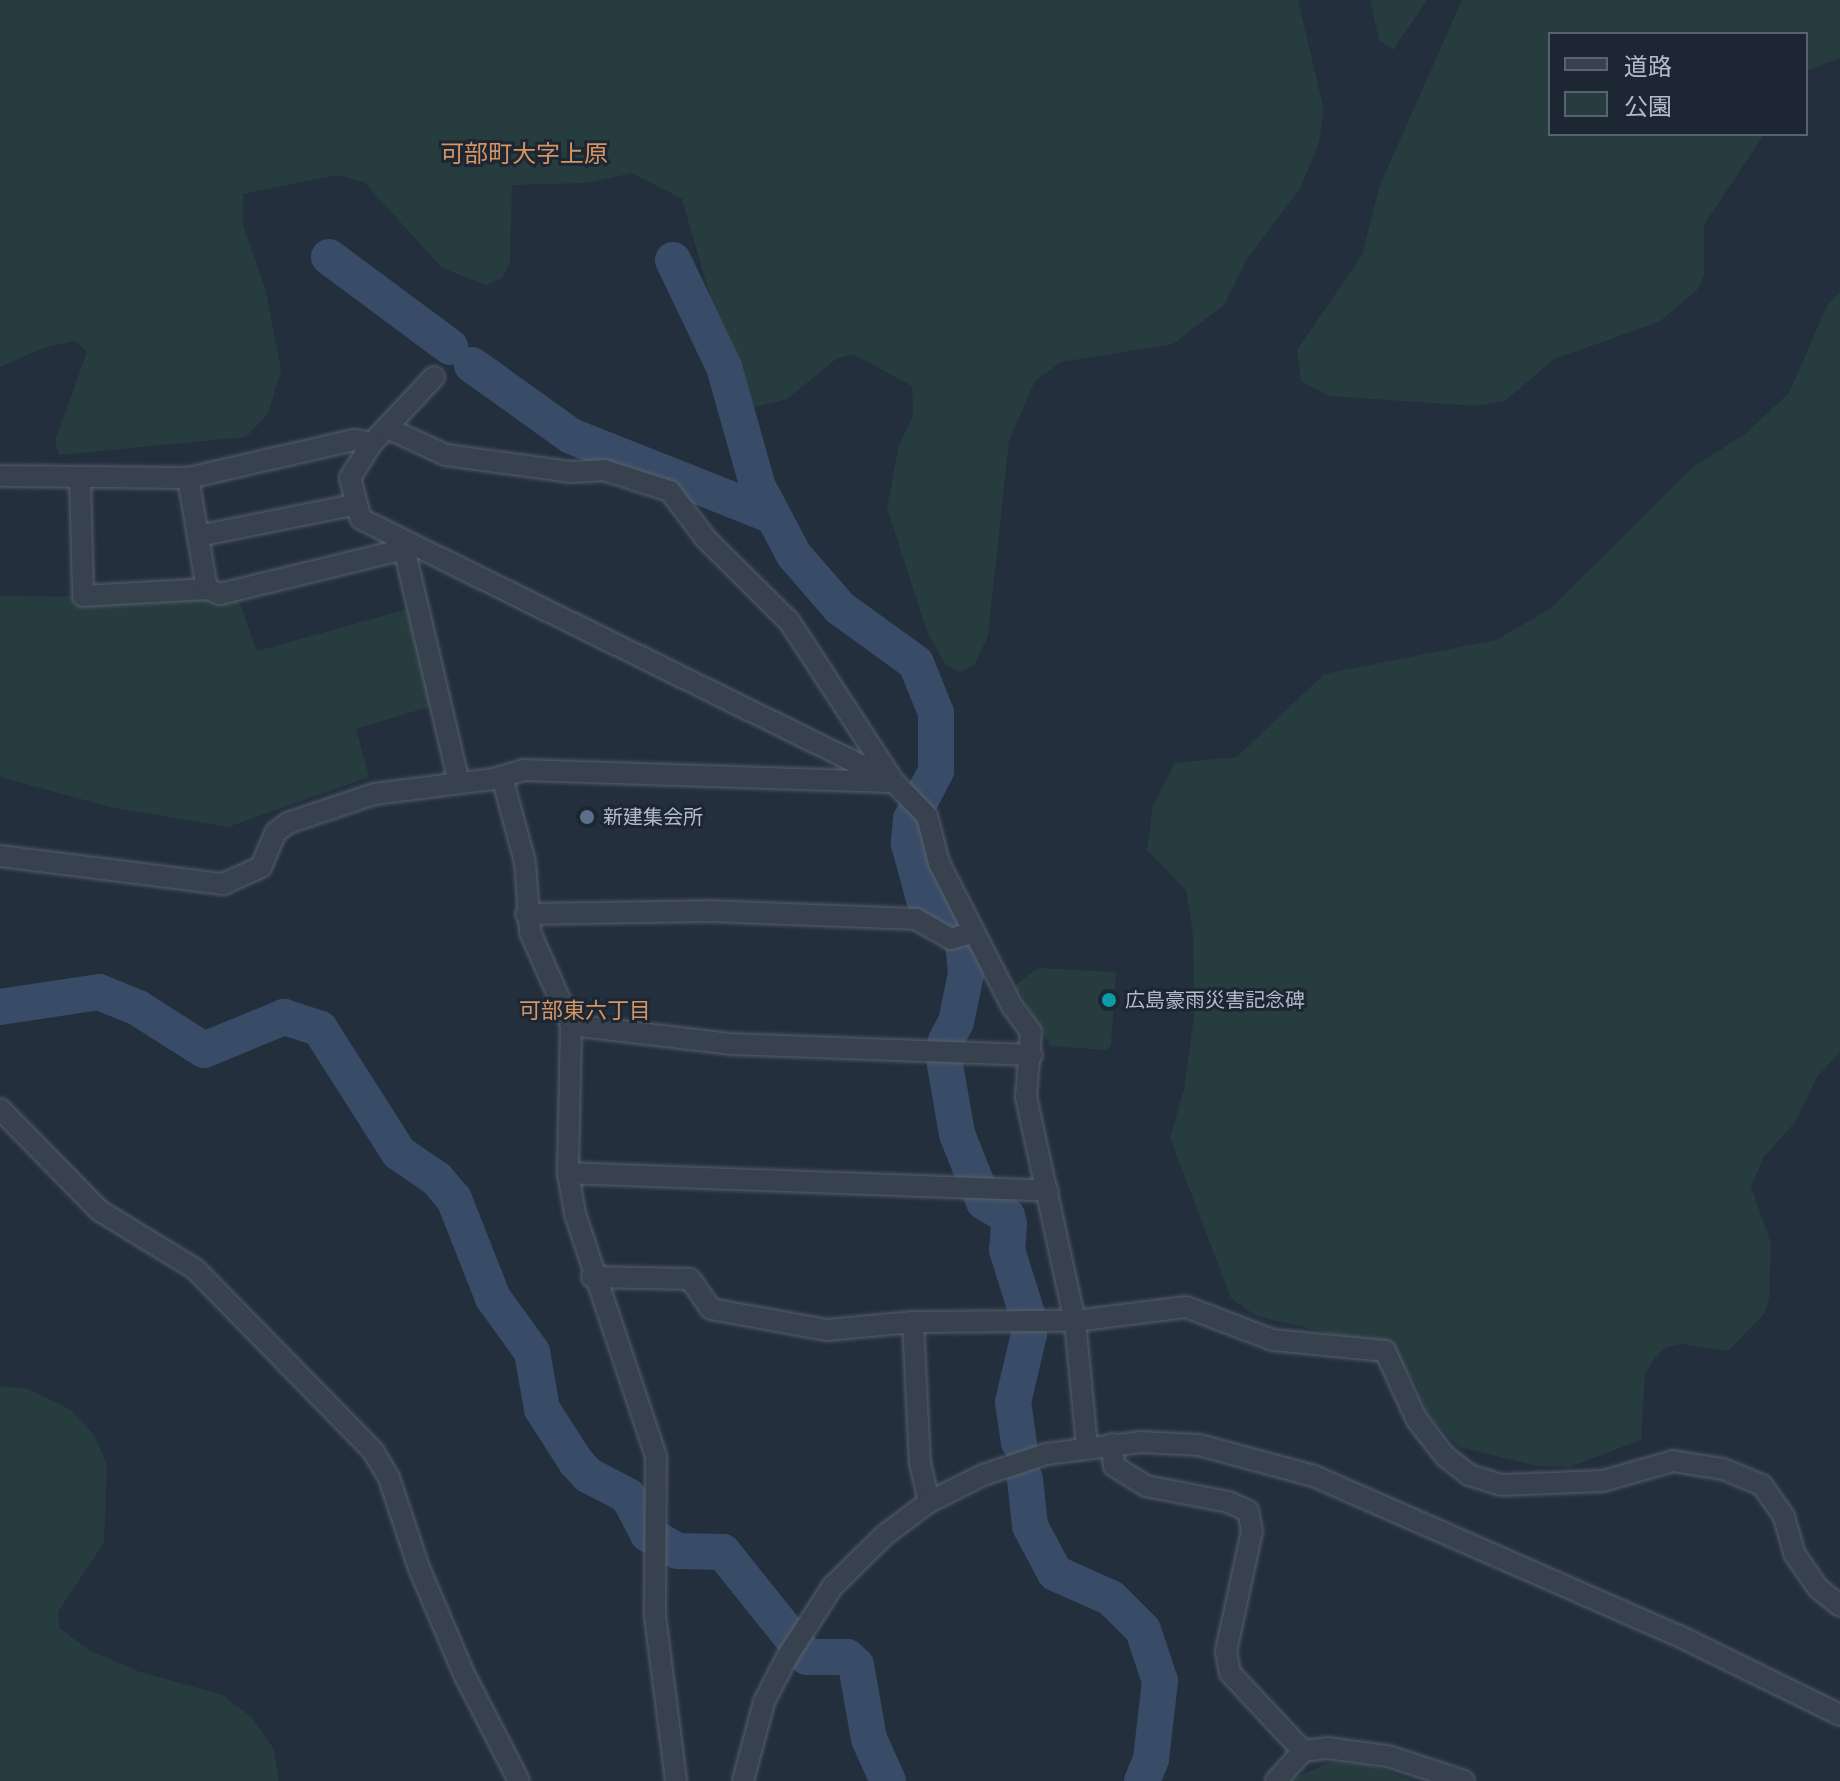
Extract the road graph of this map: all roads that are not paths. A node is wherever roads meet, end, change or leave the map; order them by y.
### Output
1 (434, 377) dead end
2 (387, 428) junction
3 (372, 443) junction
4 (0, 476) edge
5 (80, 478) junction
6 (188, 478) junction
7 (353, 505) junction
8 (198, 536) junction
9 (403, 544) junction
10 (207, 589) junction
11 (502, 777) junction
12 (894, 782) junction
13 (459, 783) junction
14 (0, 856) edge
15 (526, 914) junction
16 (965, 935) junction
17 (571, 1025) junction
18 (1032, 1055) junction
19 (0, 1109) edge
20 (568, 1173) junction
21 (1048, 1191) junction
22 (592, 1277) junction
23 (1075, 1321) junction
24 (913, 1322) junction
25 (1112, 1444) junction
26 (1087, 1445) junction
27 (929, 1502) junction
28 (1840, 1606) edge
29 (1840, 1715) edge
30 (1303, 1751) junction
31 (519, 1781) edge
32 (676, 1781) edge
33 (743, 1781) edge
34 (1276, 1781) edge
35 (1464, 1781) edge

1 - 2 street
2 - 3 street
2 - 12 street
3 - 6 street
3 - 7 street
4 - 5 street
5 - 6 street
5 - 10 street
6 - 8 street
7 - 8 street
7 - 9 street
8 - 10 street
9 - 10 street
9 - 12 street
9 - 13 street
11 - 12 street
11 - 13 street
11 - 15 street
12 - 16 street
13 - 14 street
15 - 16 street
15 - 17 street
16 - 18 street
17 - 18 street
17 - 20 street
18 - 21 street
19 - 31 street
20 - 21 street
20 - 22 street
21 - 23 street
22 - 24 street
22 - 32 street
23 - 24 street
23 - 26 street
23 - 28 street
24 - 27 street
25 - 26 street
25 - 29 street
25 - 30 street
26 - 27 street
27 - 33 street
30 - 34 street
30 - 35 street

